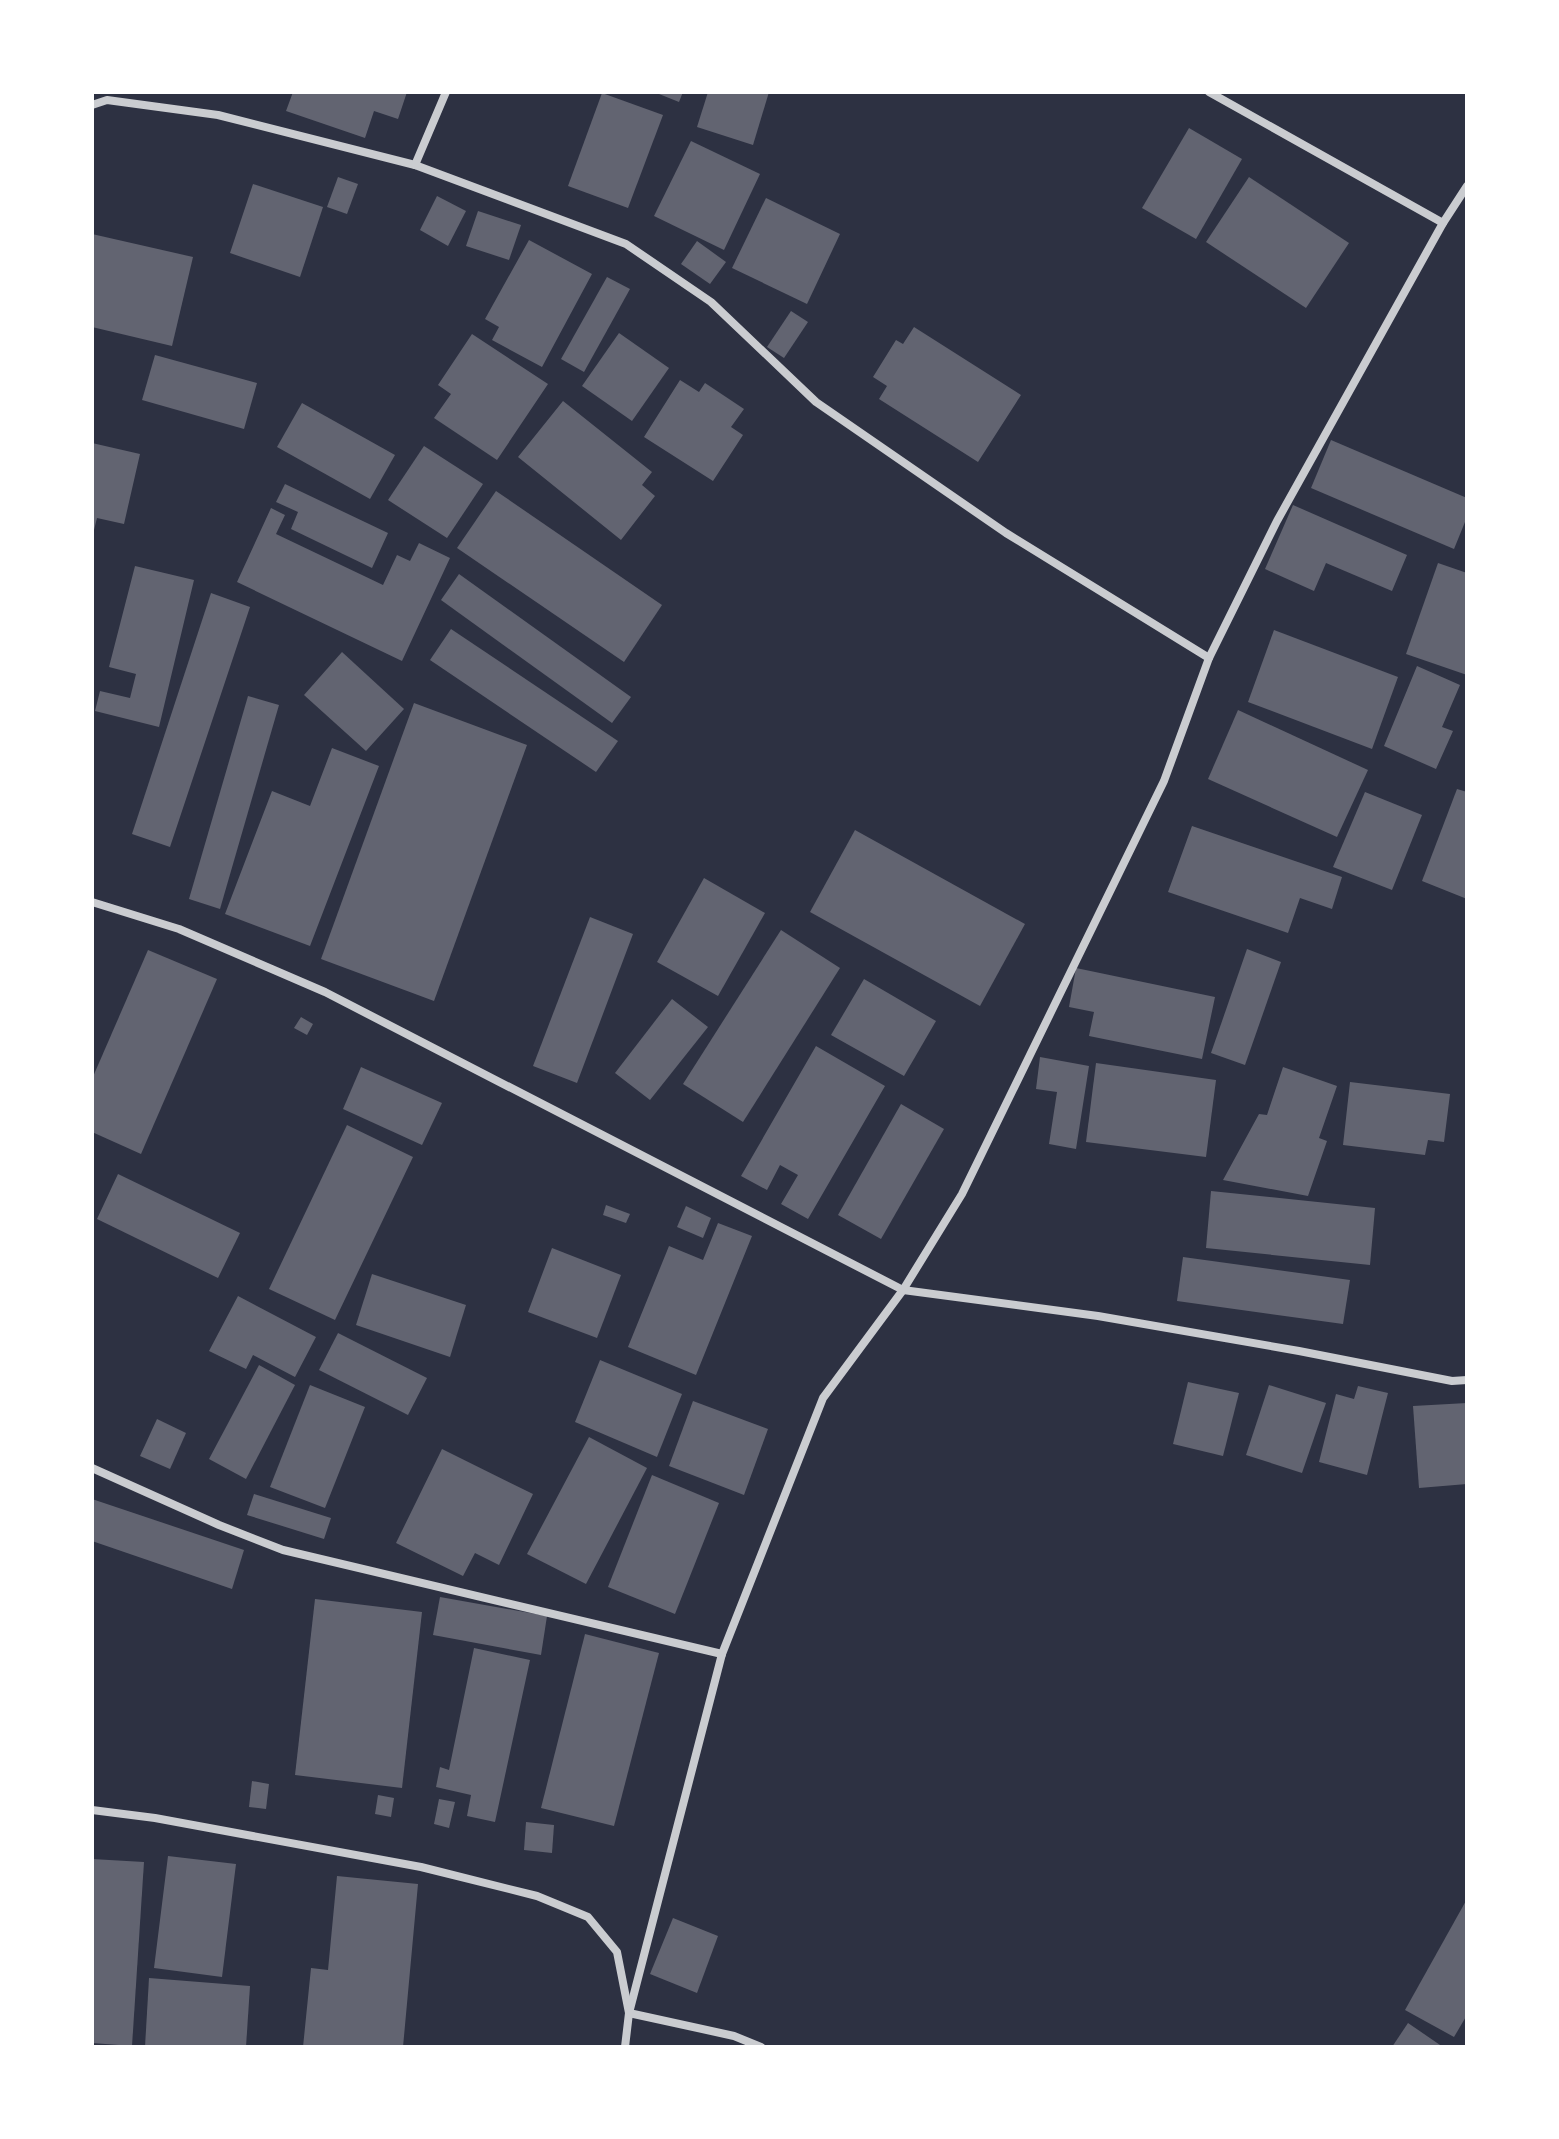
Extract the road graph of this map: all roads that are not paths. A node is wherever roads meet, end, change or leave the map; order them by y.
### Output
1 (446, 92) edge
2 (1209, 92) edge
3 (92, 105) edge
4 (415, 165) junction
5 (1467, 186) edge
6 (1443, 223) junction
7 (1209, 658) junction
8 (92, 902) edge
9 (903, 1290) junction
10 (1467, 1380) edge
11 (92, 1468) edge
12 (722, 1654) junction
13 (92, 1810) edge
14 (629, 2013) junction
15 (625, 2047) edge
16 (761, 2047) edge

1 - 4 street
2 - 6 street
3 - 4 street
4 - 7 street
5 - 6 street
6 - 7 street
7 - 9 street
8 - 9 street
9 - 10 street
9 - 12 street
11 - 12 street
12 - 14 street
13 - 14 street
14 - 15 street
14 - 16 street

